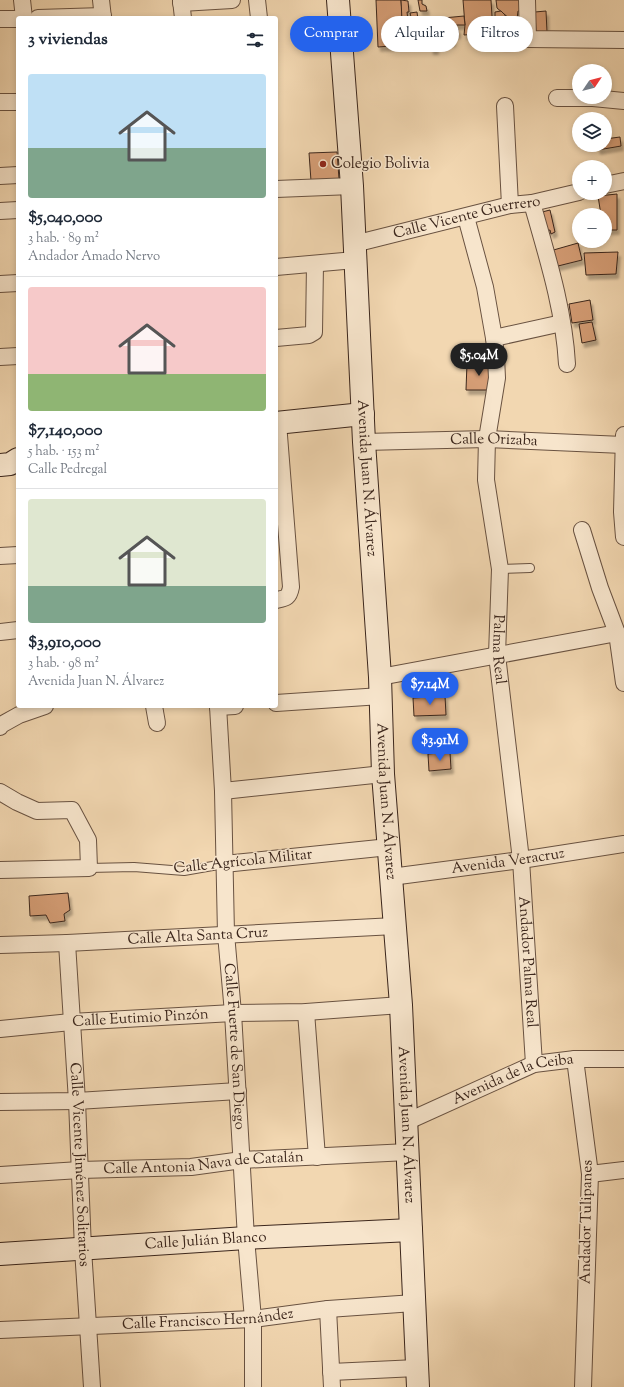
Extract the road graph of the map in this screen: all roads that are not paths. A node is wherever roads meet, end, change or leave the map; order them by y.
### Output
1 (22, 0) edge
2 (102, 0) edge
3 (232, 0) edge
4 (257, 0) edge
5 (338, 0) edge
6 (527, 0) edge
7 (182, 7) edge
8 (24, 16) edge
9 (103, 16) edge
10 (259, 16) edge
11 (0, 19) edge
12 (16, 19) edge
13 (624, 40) edge
14 (557, 98) dead end
15 (624, 101) edge
16 (0, 102) edge
17 (16, 102) edge
18 (505, 106) dead end
19 (16, 175) edge
20 (0, 176) edge
21 (624, 180) edge
22 (612, 183) edge
23 (352, 186) junction
24 (278, 189) edge
25 (572, 194) edge
26 (532, 203) junction
27 (510, 205) junction
28 (16, 210) edge
29 (0, 211) edge
30 (466, 217) junction
31 (354, 252) junction
32 (315, 264) junction
33 (278, 267) edge
34 (16, 283) edge
35 (0, 284) edge
36 (562, 323) junction
37 (278, 338) edge
38 (494, 338) junction
39 (0, 356) edge
40 (16, 356) edge
41 (568, 364) dead end
42 (363, 414) junction
43 (278, 423) edge
44 (278, 435) edge
45 (487, 439) junction
46 (364, 442) junction
47 (624, 449) edge
48 (0, 450) edge
49 (16, 454) edge
50 (16, 460) edge
51 (0, 465) edge
52 (582, 530) dead end
53 (624, 537) edge
54 (16, 555) edge
55 (0, 556) edge
56 (500, 568) junction
57 (530, 568) dead end
58 (278, 600) edge
59 (16, 630) edge
60 (0, 632) edge
61 (617, 633) junction
62 (497, 655) junction
63 (624, 683) edge
64 (380, 686) junction
65 (278, 703) edge
66 (39, 708) edge
67 (154, 708) edge
68 (218, 708) edge
69 (158, 723) dead end
70 (0, 727) edge
71 (383, 774) junction
72 (223, 791) junction
73 (0, 792) edge
74 (624, 844) edge
75 (389, 847) junction
76 (521, 860) junction
77 (224, 864) junction
78 (89, 868) junction
79 (0, 870) edge
80 (391, 877) junction
81 (395, 926) junction
82 (226, 934) junction
83 (67, 943) junction
84 (0, 945) edge
85 (401, 1005) junction
86 (306, 1012) junction
87 (233, 1013) junction
88 (71, 1022) junction
89 (0, 1029) edge
90 (575, 1059) junction
91 (624, 1060) edge
92 (534, 1064) junction
93 (238, 1091) junction
94 (77, 1101) junction
95 (0, 1102) edge
96 (406, 1122) junction
97 (408, 1152) junction
98 (317, 1157) junction
99 (242, 1160) junction
100 (80, 1170) junction
101 (624, 1170) edge
102 (590, 1174) junction
103 (0, 1175) edge
104 (411, 1230) junction
105 (246, 1238) junction
106 (83, 1249) junction
107 (0, 1254) edge
108 (414, 1303) junction
109 (328, 1308) junction
110 (253, 1319) junction
111 (89, 1326) junction
112 (0, 1330) edge
113 (417, 1377) edge
114 (331, 1380) edge
115 (92, 1387) edge
116 (253, 1387) edge
117 (583, 1387) edge

1 - 8 street
2 - 9 street
3 - 7 street
4 - 10 street
5 - 23 main road, Avenida Juan N. Álvarez
6 - 13 street
11 - 12 street
14 - 15 street
16 - 17 street
18 - 27 street
19 - 20 street
21 - 22 street
23 - 24 street
23 - 31 main road, Avenida Juan N. Álvarez
25 - 26 street, Calle Vicente Guerrero
26 - 27 street, Calle Vicente Guerrero
26 - 36 street
27 - 30 street, Calle Vicente Guerrero
28 - 29 street
30 - 31 street, Calle Vicente Guerrero
30 - 38 street, Palma Real
31 - 32 street, Calle Vicente Guerrero
31 - 42 main road, Avenida Juan N. Álvarez
32 - 33 street, Calle Vicente Guerrero
32 - 37 street
34 - 35 street
36 - 38 street
36 - 41 street
38 - 45 street, Palma Real
39 - 40 street
42 - 43 main road
42 - 46 main road, Avenida Juan N. Álvarez
44 - 58 street
45 - 46 street, Calle Orizaba
45 - 47 street, Calle Orizaba
45 - 56 street, Palma Real
46 - 64 main road, Avenida Juan N. Álvarez
47 - 53 street
48 - 49 main road
50 - 51 main road
52 - 61 street
54 - 55 street
56 - 57 lane
56 - 62 street, Palma Real
59 - 60 street
61 - 62 street
61 - 63 street
62 - 64 street
62 - 76 street, Palma Real
64 - 65 street
64 - 71 main road, Avenida Juan N. Álvarez
66 - 70 street
67 - 69 street
68 - 72 street, Calle Fuerte de San Diego
71 - 72 street
71 - 75 main road, Avenida Juan N. Álvarez
72 - 77 street, Calle Fuerte de San Diego
73 - 78 street
74 - 76 street, Avenida Veracruz
75 - 77 street, Calle Agrícola Militar
75 - 80 main road, Avenida Juan N. Álvarez
76 - 80 street, Avenida Veracruz
76 - 92 street, Andador Palma Real
77 - 78 lane, Calle Agrícola Militar
77 - 82 street, Calle Fuerte de San Diego
78 - 79 street, Calle Agrícola Militar
80 - 81 main road, Avenida Juan N. Álvarez
81 - 82 street, Calle Alta Santa Cruz
81 - 85 main road, Avenida Juan N. Álvarez
82 - 83 street, Calle Alta Santa Cruz
82 - 87 street, Calle Fuerte de San Diego
83 - 84 street, Calle Alta Santa Cruz
83 - 88 street, Calle Vicente Jiménez Solitarios
85 - 86 street, Calle Eutimio Pinzón
85 - 96 main road, Avenida Juan N. Álvarez
86 - 87 street, Calle Eutimio Pinzón
86 - 98 street
87 - 88 street, Calle Eutimio Pinzón
87 - 93 street, Calle Fuerte de San Diego
88 - 89 street, Calle Eutimio Pinzón
88 - 94 street, Calle Vicente Jiménez Solitarios
90 - 91 street, Avenida de la Ceiba
90 - 92 street, Avenida de la Ceiba
90 - 102 street, Andador Tulipanes
92 - 96 street, Avenida de la Ceiba
93 - 94 street
93 - 99 street, Calle Fuerte de San Diego
94 - 95 street
94 - 100 street, Calle Vicente Jiménez Solitarios
96 - 97 main road, Avenida Juan N. Álvarez
97 - 98 street, Calle Antonia Nava de Catalán
97 - 104 main road, Avenida Juan N. Álvarez
98 - 99 street, Calle Antonia Nava de Catalán
99 - 100 street, Calle Antonia Nava de Catalán
99 - 105 street, Calle Fuerte de San Diego
100 - 103 street, Calle Antonia Nava de Catalán
100 - 106 street, Calle Vicente Jiménez Solitarios
101 - 102 street
102 - 117 street, Andador Tulipanes
104 - 105 main road, Calle Julián Blanco
104 - 108 main road, Avenida Juan N. Álvarez
105 - 106 main road, Calle Julián Blanco
105 - 110 street, Calle Fuerte de San Diego
106 - 107 main road, Calle Julián Blanco
106 - 111 street, Calle Vicente Jiménez Solitarios
108 - 109 street, Calle Francisco Hernández
108 - 113 main road, Avenida Juan N. Álvarez
109 - 110 street, Calle Francisco Hernández
109 - 114 street
110 - 111 street, Calle Francisco Hernández
110 - 116 street, Calle Fuerte de San Diego
111 - 112 street, Calle Francisco Hernández
111 - 115 street, Calle Vicente Jiménez Solitarios
113 - 114 street

